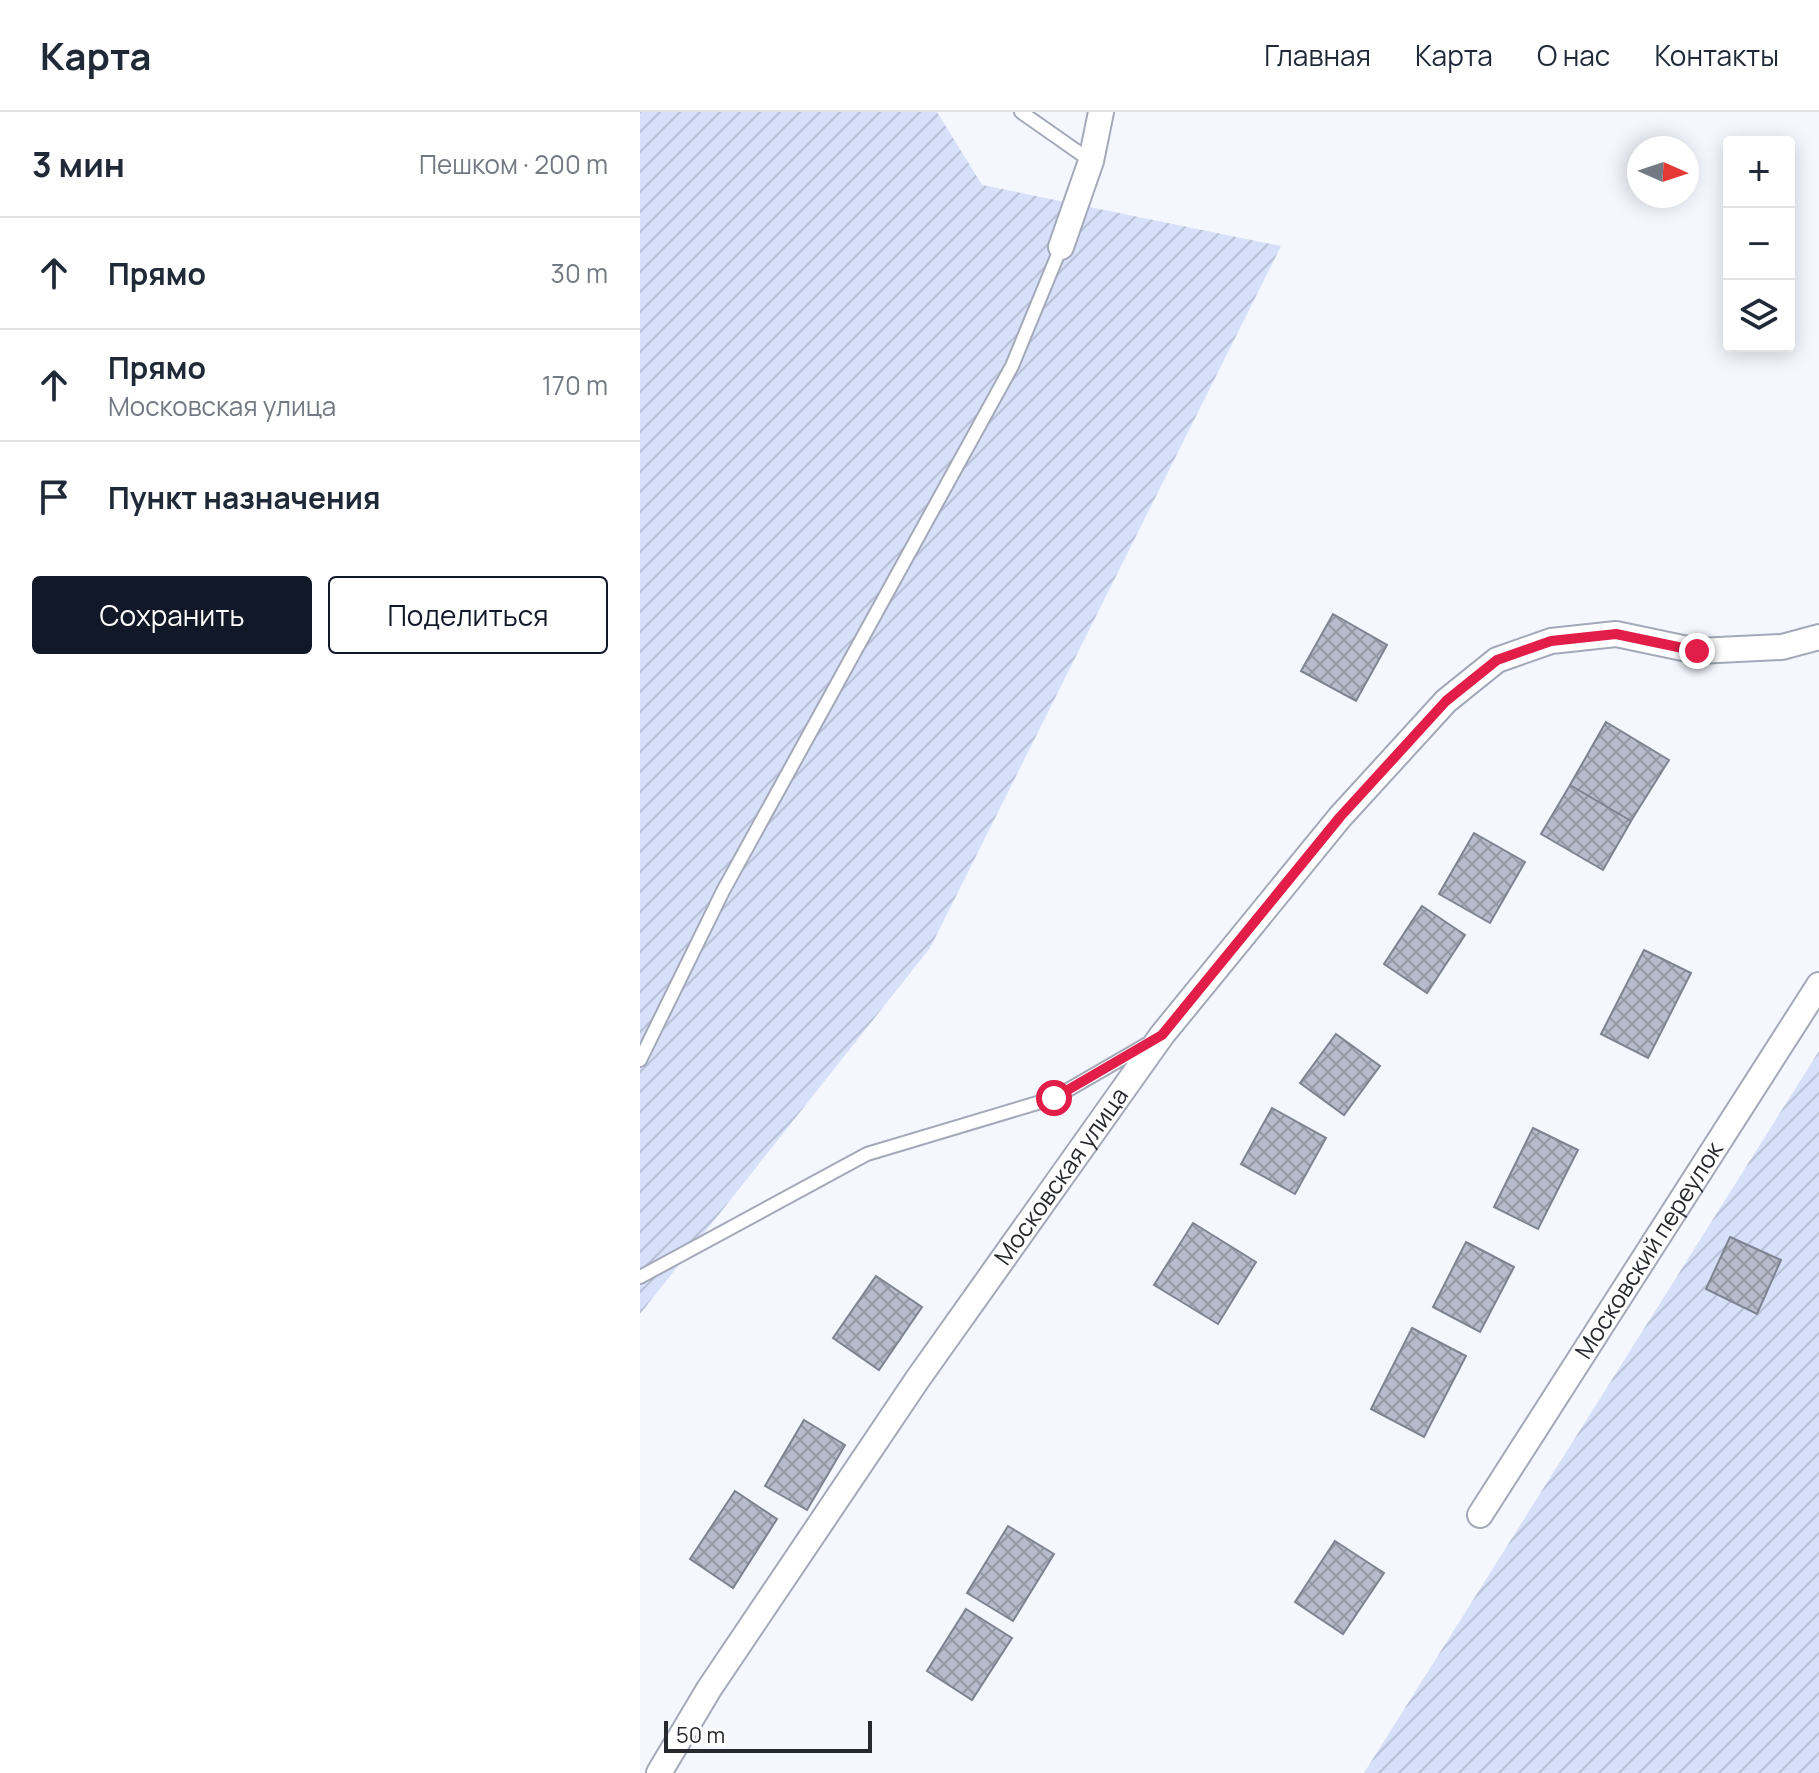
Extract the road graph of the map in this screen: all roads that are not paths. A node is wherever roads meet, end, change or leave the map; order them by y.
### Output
1 (1021, 112) edge
2 (1101, 112) edge
3 (1091, 161) junction
4 (1061, 247) joint
5 (1819, 637) edge
6 (1819, 985) edge
7 (1162, 1035) junction
8 (640, 1060) edge
9 (640, 1277) edge
10 (1480, 1515) dead end
11 (659, 1773) edge

1 - 3 lane
2 - 3 street
3 - 4 street
4 - 8 lane
5 - 7 street, Московская улица
6 - 10 street, Московский переулок
7 - 9 lane
7 - 11 street, Московская улица

